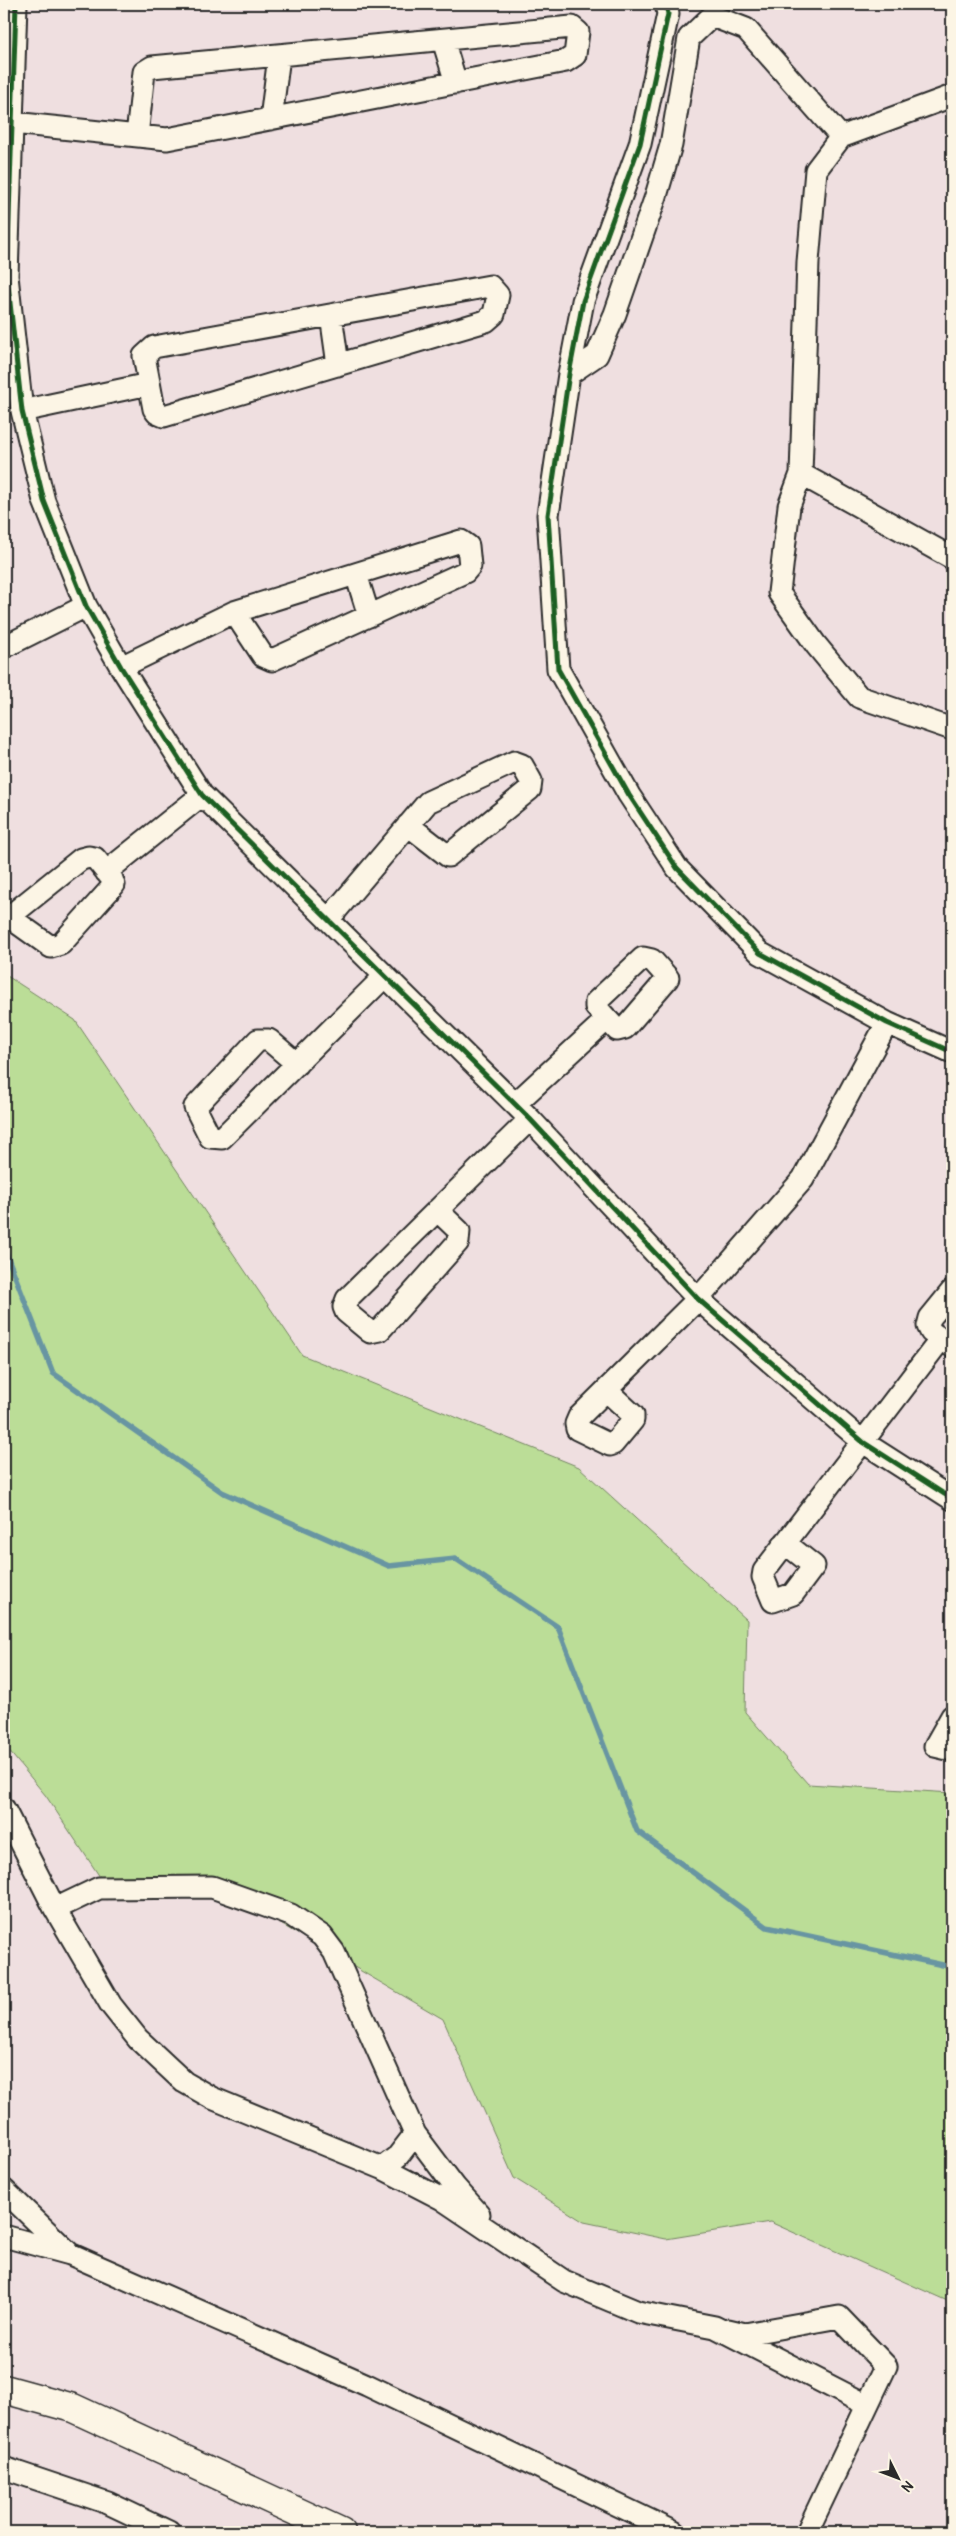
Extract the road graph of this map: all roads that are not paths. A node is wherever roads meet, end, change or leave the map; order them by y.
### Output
1 (16, 4) edge
2 (666, 4) edge
3 (443, 40) junction
4 (279, 56) junction
5 (456, 82) junction
6 (952, 96) edge
7 (271, 119) junction
8 (9, 135) edge
9 (137, 136) junction
10 (841, 137) junction
11 (331, 315) junction
12 (338, 365) junction
13 (569, 374) junction
14 (12, 383) edge
15 (149, 384) junction
16 (22, 411) junction
17 (801, 474) junction
18 (952, 558) edge
19 (356, 574) junction
20 (86, 606) junction
21 (234, 612) junction
22 (369, 616) junction
23 (4, 647) edge
24 (121, 667) junction
25 (952, 729) edge
26 (202, 795) junction
27 (408, 825) junction
28 (106, 872) junction
29 (328, 920) junction
30 (385, 976) junction
31 (606, 1020) dead end
32 (887, 1023) junction
33 (952, 1052) edge
34 (297, 1064) junction
35 (515, 1104) junction
36 (530, 1119) junction
37 (437, 1210) junction
38 (952, 1291) edge
39 (698, 1299) junction
40 (947, 1343) edge
41 (606, 1390) dead end
42 (863, 1442) junction
43 (952, 1499) edge
44 (785, 1543) dead end
45 (952, 1716) edge
46 (952, 1750) edge
47 (4, 1809) edge
48 (55, 1909) junction
49 (415, 2134) junction
50 (382, 2168) junction
51 (4, 2190) edge
52 (4, 2236) edge
53 (499, 2236) junction
54 (70, 2254) junction
55 (715, 2328) junction
56 (4, 2389) edge
57 (867, 2405) junction
58 (4, 2468) edge
59 (169, 2532) edge
60 (341, 2532) edge
61 (674, 2532) edge
62 (807, 2532) edge

1 - 8 street
2 - 13 street
3 - 4 street
3 - 5 street
3 - 5 street
4 - 7 street
4 - 9 street
5 - 7 street
6 - 10 street
7 - 9 street
8 - 9 street
8 - 14 street
10 - 13 street
10 - 17 street
11 - 12 street
11 - 12 street
11 - 15 street
12 - 15 street
13 - 32 street
14 - 16 street
15 - 16 street
16 - 20 street
17 - 18 street
17 - 25 street
19 - 21 street
19 - 22 street
19 - 22 street
20 - 23 street
20 - 24 street
21 - 22 street
21 - 24 street
24 - 26 street
26 - 28 street
26 - 29 street
27 - 27 street
27 - 29 street
28 - 28 street
29 - 30 street
30 - 34 street
30 - 35 street
31 - 35 street
32 - 33 street
32 - 39 street
34 - 34 street
35 - 36 street
36 - 37 street
36 - 39 street
37 - 37 street
38 - 40 street
39 - 41 street
39 - 42 street
40 - 42 street
42 - 43 street
42 - 44 street
45 - 46 street
47 - 48 street
48 - 49 street
48 - 50 street
49 - 50 street
49 - 53 street
50 - 53 street
51 - 54 street
52 - 54 street
53 - 55 street
54 - 61 street
55 - 57 street
55 - 57 street
56 - 60 street
57 - 62 street
58 - 59 street

